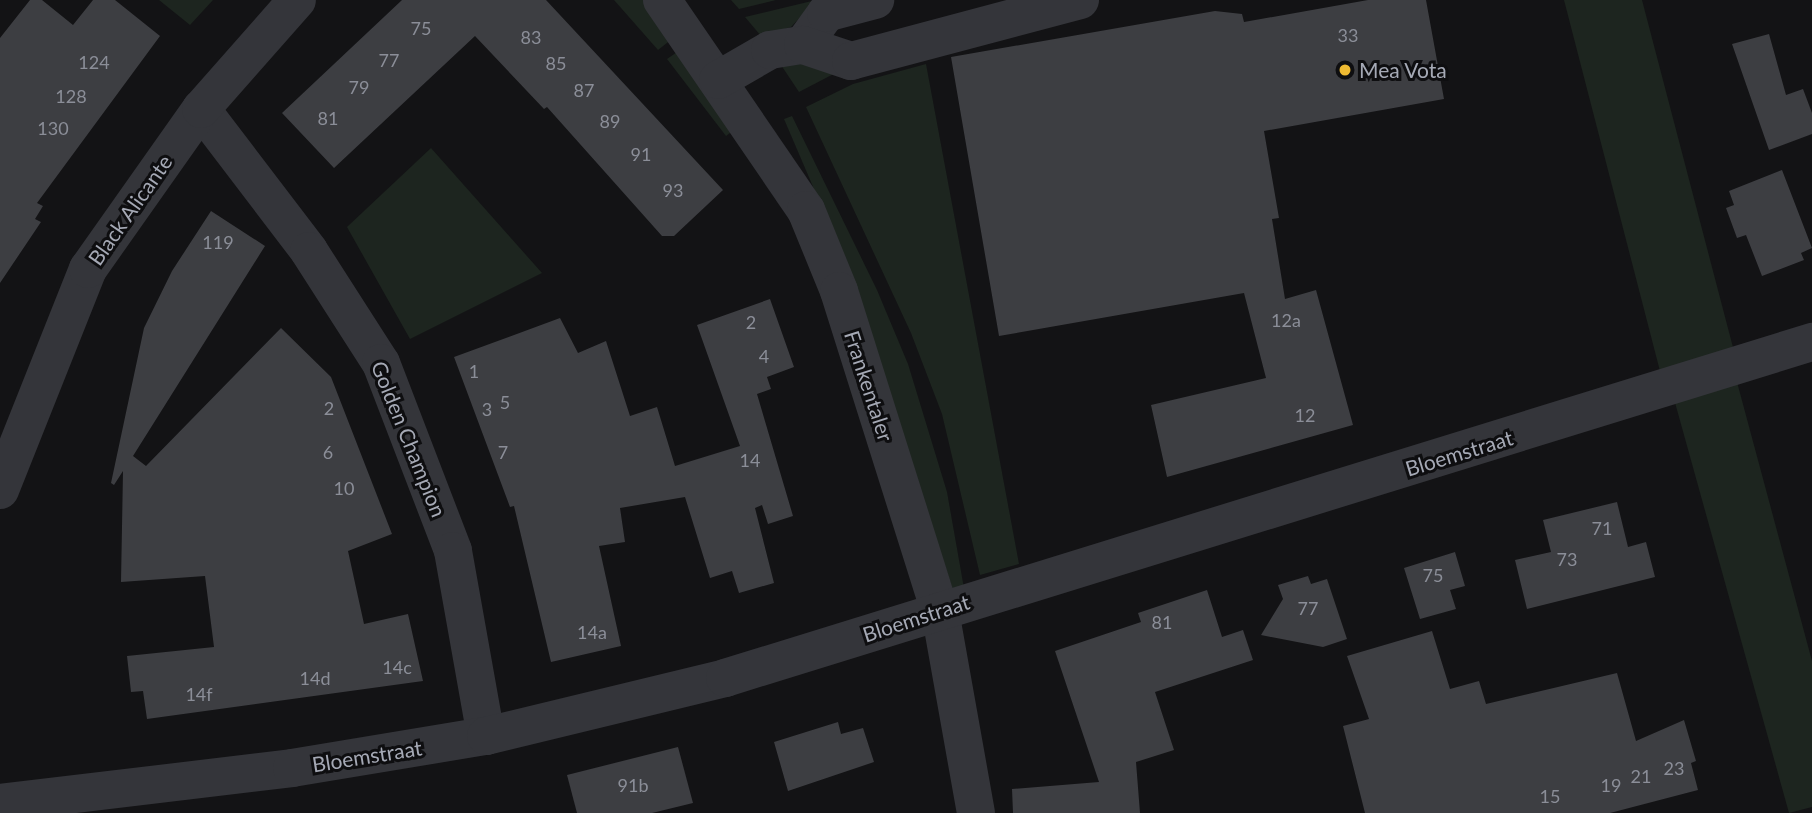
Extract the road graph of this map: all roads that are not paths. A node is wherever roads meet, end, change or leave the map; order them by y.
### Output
1 (297, 0) edge
2 (662, 0) edge
3 (875, 0) edge
4 (1080, 0) edge
5 (803, 45) junction
6 (718, 80) junction
7 (201, 109) junction
8 (1812, 342) edge
9 (0, 490) edge
10 (940, 611) junction
11 (486, 736) junction
12 (0, 803) edge
13 (976, 813) edge

1 - 7 street, Black Alicante
2 - 6 street, Frankentaler
3 - 5 street
4 - 5 street
5 - 6 street
6 - 10 street, Frankentaler
7 - 9 street, Black Alicante
7 - 11 street, Golden Champion
8 - 10 street, Bloemstraat
10 - 11 street, Bloemstraat
10 - 13 street, Frankentaler
11 - 12 street, Bloemstraat

